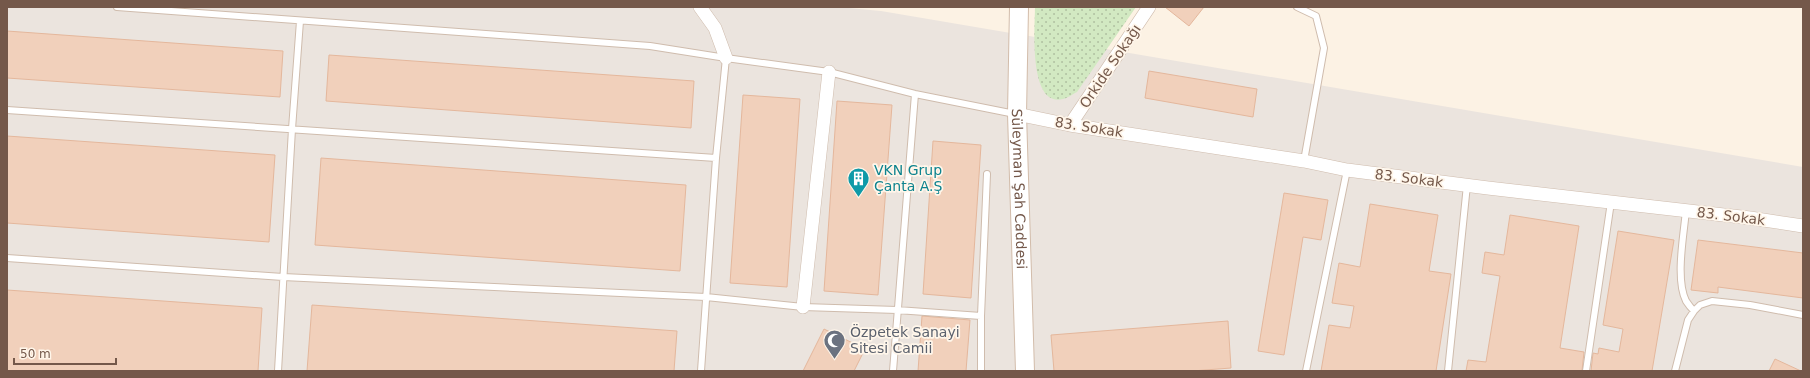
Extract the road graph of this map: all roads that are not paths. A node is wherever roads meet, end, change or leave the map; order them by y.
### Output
1 (117, 7) edge
2 (700, 7) edge
3 (1019, 7) edge
4 (1149, 7) edge
5 (1297, 7) edge
6 (300, 21) junction
7 (726, 58) junction
8 (829, 72) junction
9 (915, 94) junction
10 (7, 110) edge
11 (1017, 114) junction
12 (1070, 125) junction
13 (292, 130) junction
14 (716, 158) junction
15 (1304, 161) junction
16 (1347, 170) junction
17 (987, 174) dead end
18 (1467, 185) junction
19 (1611, 202) junction
20 (1686, 210) junction
21 (1803, 226) edge
22 (7, 258) edge
23 (283, 277) junction
24 (706, 297) junction
25 (803, 307) junction
26 (897, 310) junction
27 (1694, 310) junction
28 (1803, 315) edge
29 (981, 316) junction
30 (278, 371) edge
31 (701, 371) edge
32 (893, 371) edge
33 (981, 371) edge
34 (1025, 371) edge
35 (1306, 371) edge
36 (1448, 371) edge
37 (1586, 371) edge
38 (1675, 371) edge

1 - 6 lane
2 - 7 street
3 - 11 main road, Süleyman Şah Caddesi
4 - 12 street, Orkide Sokağı
5 - 15 lane
6 - 7 lane
6 - 13 lane
7 - 8 lane
7 - 14 lane
8 - 9 lane
8 - 25 street
9 - 11 lane
9 - 26 lane
10 - 13 lane
11 - 12 street, 83. Sokak
11 - 34 main road, Süleyman Şah Caddesi
12 - 15 street, 83. Sokak
13 - 14 lane
13 - 23 lane
14 - 24 lane
15 - 16 street, 83. Sokak
16 - 18 street, 83. Sokak
16 - 35 lane
17 - 29 lane
18 - 19 street, 83. Sokak
18 - 36 lane
19 - 20 street, 83. Sokak
19 - 37 lane
20 - 21 street, 83. Sokak
20 - 27 lane
22 - 23 lane
23 - 24 lane
23 - 30 lane
24 - 25 lane
24 - 31 lane
25 - 26 lane
26 - 29 lane
26 - 32 lane
27 - 28 lane
27 - 38 lane
29 - 33 lane

